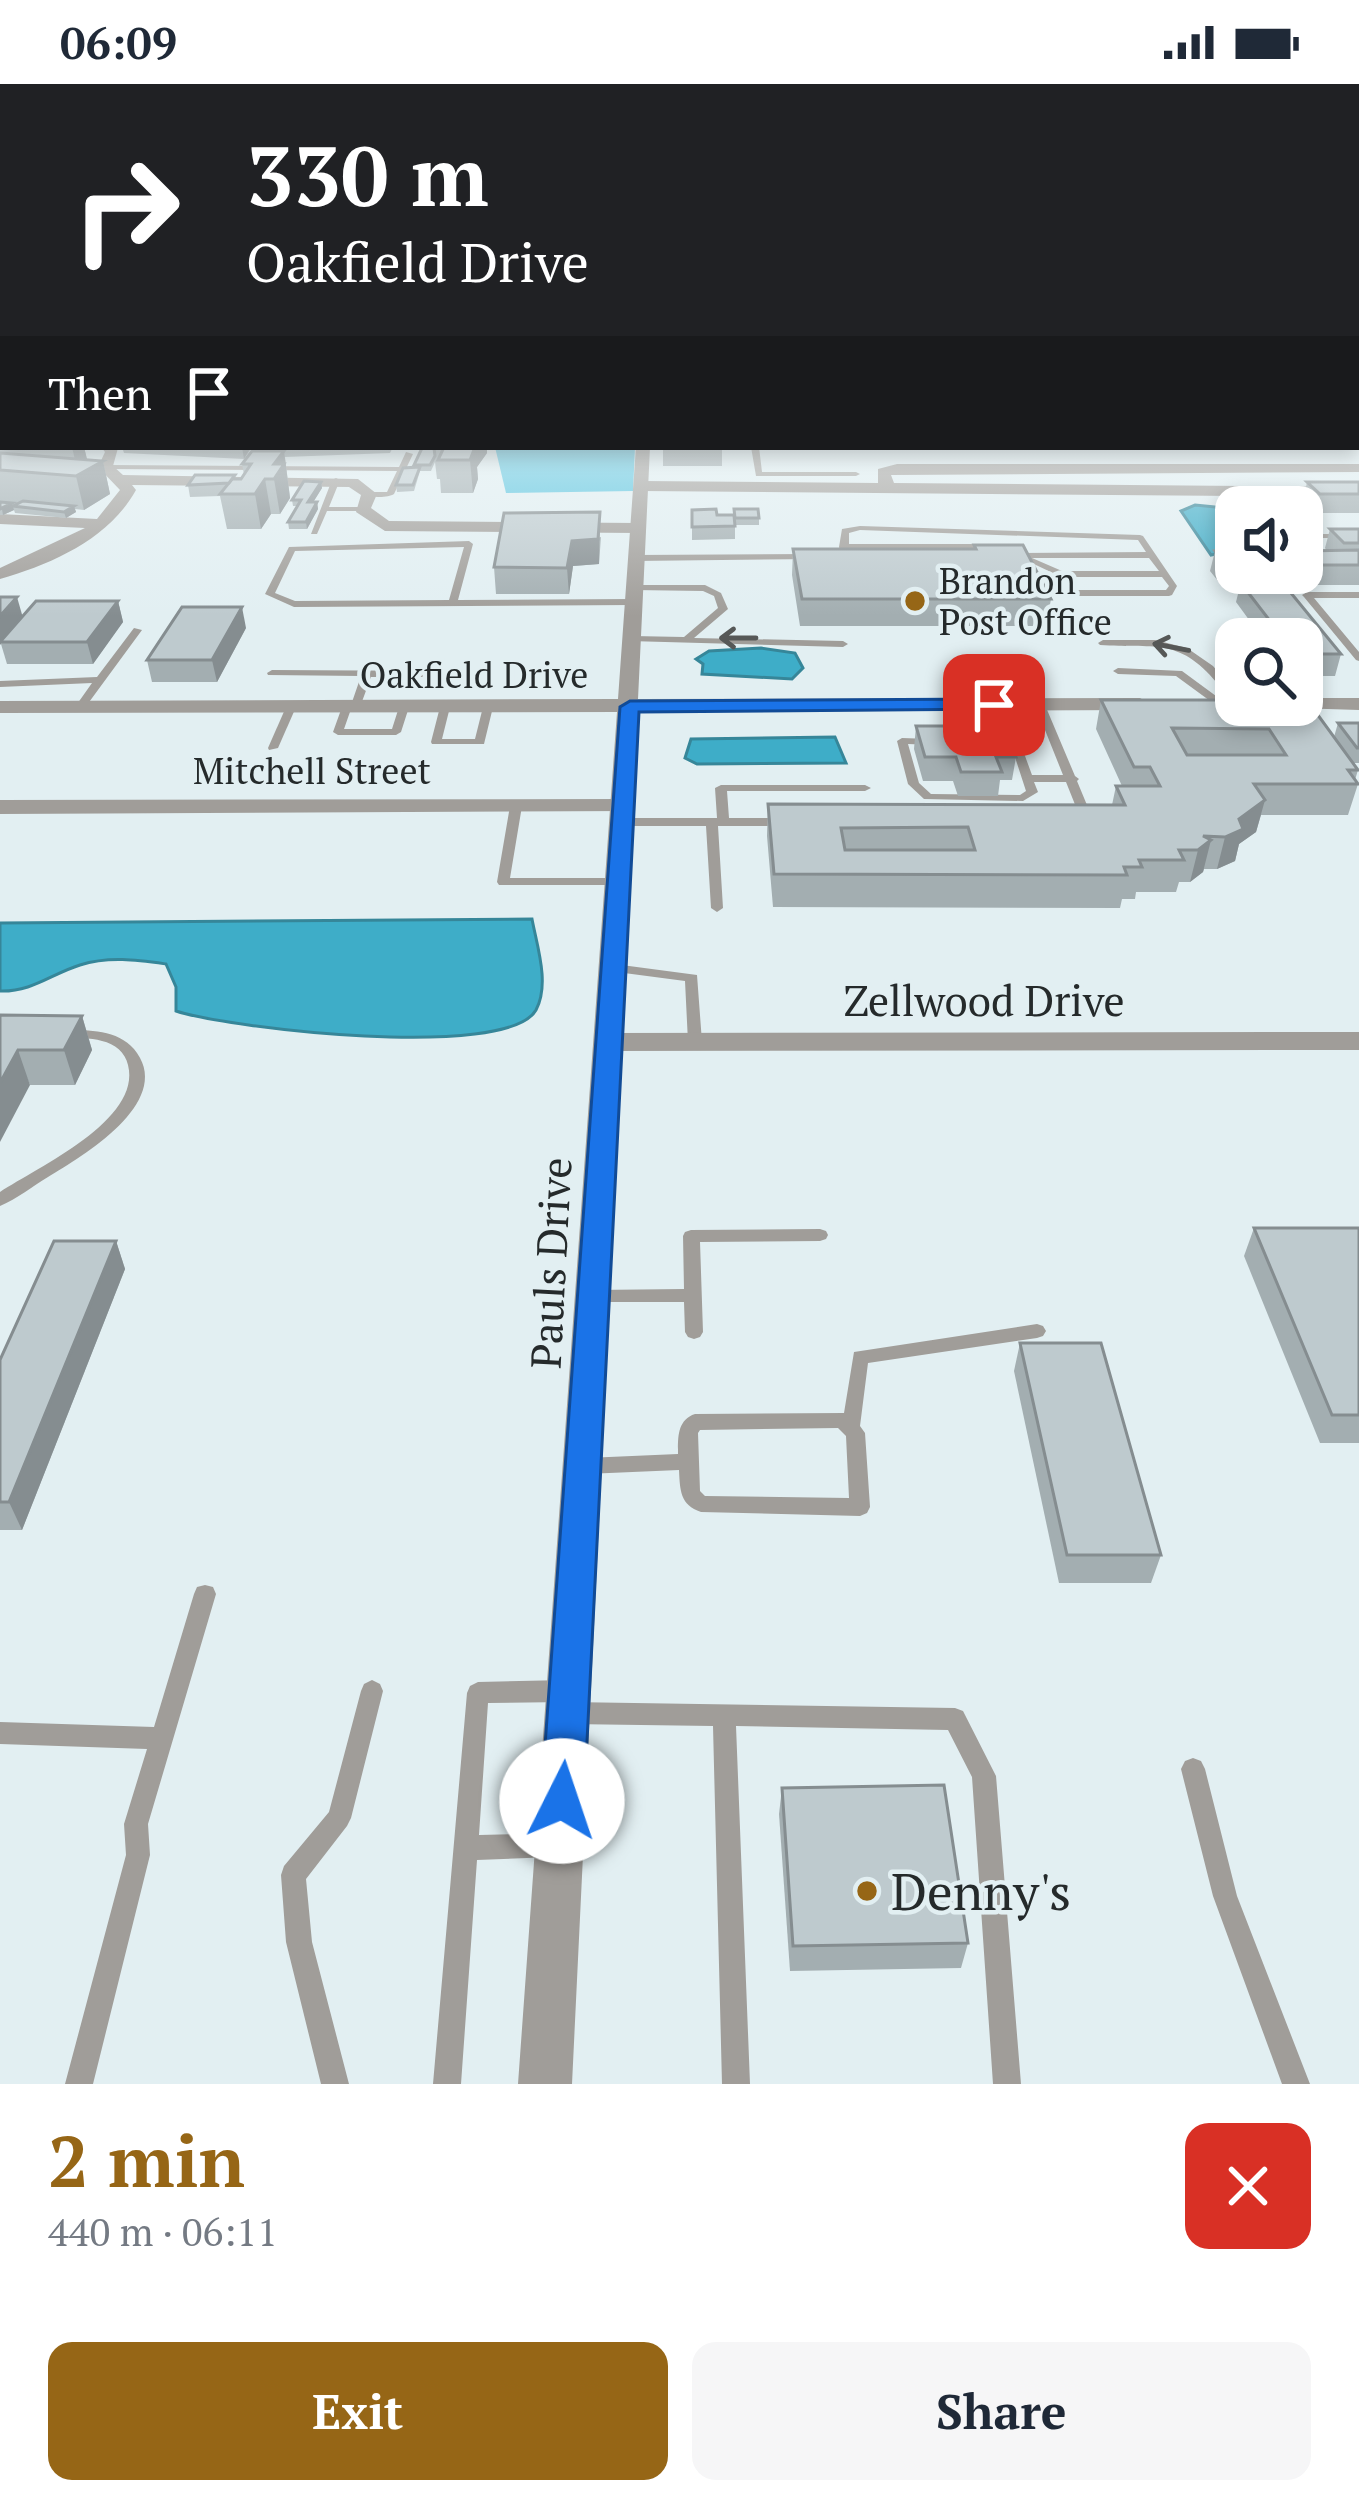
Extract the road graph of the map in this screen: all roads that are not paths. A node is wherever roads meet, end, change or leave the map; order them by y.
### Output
1 (112, 450) edge
2 (643, 450) edge
3 (755, 450) edge
4 (940, 450) edge
5 (1182, 450) edge
6 (409, 454) dead end
7 (948, 468) junction
8 (1197, 468) junction
9 (1359, 468) edge
10 (402, 469) junction
11 (112, 473) junction
12 (313, 474) junction
13 (856, 474) dead end
14 (336, 480) junction
15 (642, 485) junction
16 (1215, 490) edge
17 (888, 491) junction
18 (961, 491) junction
19 (1215, 491) edge
20 (1323, 492) edge
21 (1359, 492) edge
22 (366, 501) junction
23 (327, 509) junction
24 (0, 519) edge
25 (101, 524) junction
26 (314, 532) dead end
27 (1323, 536) edge
28 (1359, 536) edge
29 (1011, 547) junction
30 (843, 548) junction
31 (951, 548) junction
32 (1151, 554) junction
33 (798, 558) junction
34 (958, 566) edge
35 (849, 568) edge
36 (635, 569) junction
37 (0, 574) edge
38 (1060, 574) junction
39 (1165, 574) junction
40 (1359, 595) edge
41 (453, 603) junction
42 (137, 630) dead end
43 (688, 638) junction
44 (632, 639) junction
45 (843, 644) dead end
46 (1359, 658) edge
47 (272, 674) dead end
48 (367, 674) junction
49 (452, 674) dead end
50 (99, 680) junction
51 (0, 684) edge
52 (1215, 704) edge
53 (1229, 704) edge
54 (1323, 704) edge
55 (1359, 704) edge
56 (1040, 705) junction
57 (0, 707) edge
58 (80, 707) junction
59 (291, 707) junction
60 (351, 707) junction
61 (445, 707) junction
62 (488, 707) junction
63 (630, 707) junction
64 (274, 748) dead end
65 (1028, 778) junction
66 (1072, 779) junction
67 (865, 788) dead end
68 (516, 806) junction
69 (0, 807) edge
70 (623, 814) junction
71 (717, 822) junction
72 (814, 822) edge
73 (1066, 822) edge
74 (619, 882) junction
75 (717, 908) dead end
76 (614, 968) junction
77 (46, 1034) edge
78 (1359, 1041) edge
79 (608, 1042) junction
80 (695, 1042) junction
81 (0, 1200) edge
82 (820, 1235) dead end
83 (693, 1295) junction
84 (593, 1296) junction
85 (1037, 1331) dead end
86 (694, 1332) dead end
87 (852, 1424) junction
88 (688, 1462) junction
89 (583, 1466) junction
90 (205, 1594) dead end
91 (372, 1691) dead end
92 (569, 1702) junction
93 (724, 1716) junction
94 (0, 1733) edge
95 (161, 1738) junction
96 (1193, 1769) dead end
97 (559, 1845) junction
98 (466, 1848) junction
99 (79, 2084) edge
100 (335, 2084) edge
101 (447, 2084) edge
102 (545, 2084) edge
103 (736, 2084) edge
104 (1007, 2084) edge
105 (1296, 2084) edge

1 - 11 street
2 - 15 street, Pauls Drive
3 - 13 lane
4 - 7 street
5 - 8 street
6 - 10 lane
7 - 8 street
7 - 17 street
7 - 18 street
8 - 9 street
8 - 16 street
10 - 12 lane
10 - 22 lane
11 - 12 street
11 - 25 street
12 - 14 street
14 - 22 street
14 - 23 lane
15 - 17 street
15 - 36 street, Pauls Drive
17 - 18 street
18 - 19 street
20 - 21 street
22 - 23 lane
22 - 36 street
23 - 26 lane
24 - 25 street
25 - 37 street
27 - 28 lane
29 - 30 lane
29 - 31 lane
29 - 32 lane
29 - 32 lane
29 - 38 lane
30 - 31 lane
30 - 33 lane
31 - 34 lane
32 - 39 lane
33 - 35 lane
33 - 36 lane
36 - 41 lane
36 - 43 lane
36 - 44 street, Pauls Drive
38 - 39 lane
38 - 39 lane
40 - 46 lane
41 - 41 lane
42 - 50 lane
43 - 44 lane
45 -> 43 lane
44 - 63 street, Pauls Drive
47 - 48 lane
48 - 49 lane
48 - 60 lane
50 - 51 lane
50 - 58 lane
52 - 56 street, Oakfield Drive
53 -> 53 lane
54 - 55 street
56 - 63 street, Oakfield Drive
56 - 66 lane
57 - 58 street, Oakfield Drive
58 - 59 street, Oakfield Drive
59 - 60 street, Oakfield Drive
59 - 64 lane
60 - 61 street, Oakfield Drive
61 - 62 street, Oakfield Drive
61 - 62 lane
62 - 63 street, Oakfield Drive
63 - 70 street, Pauls Drive
65 - 65 lane
65 - 66 lane
66 - 73 lane
67 - 71 lane
68 - 69 street, Mitchell Street
68 - 70 street, Mitchell Street
68 - 74 lane
70 - 71 lane
70 - 74 street, Pauls Drive
71 - 72 lane
71 - 75 lane
74 - 76 street, Pauls Drive
76 - 79 street, Pauls Drive
76 - 80 lane
77 - 81 lane
78 - 80 street, Zellwood Drive
79 - 80 street, Zellwood Drive
79 - 84 street, Pauls Drive
82 - 83 lane
83 - 84 lane
83 - 86 lane
84 - 89 street, Pauls Drive
85 - 87 lane
87 - 88 lane
87 - 88 lane
88 - 89 lane
89 - 92 street, Pauls Drive
90 - 95 lane
91 - 100 lane
92 - 93 lane
92 - 97 street, Pauls Drive
92 - 98 lane
93 - 103 lane
93 - 104 lane
94 - 95 lane
95 - 99 lane
96 - 105 lane
97 - 98 lane
97 - 102 street, Pauls Drive
98 - 101 lane

